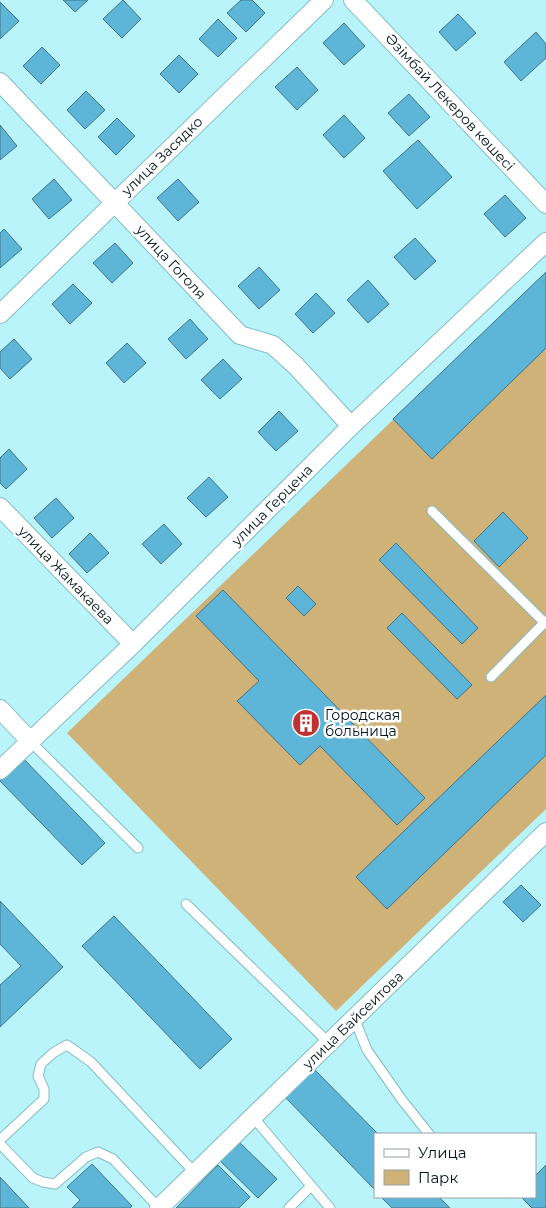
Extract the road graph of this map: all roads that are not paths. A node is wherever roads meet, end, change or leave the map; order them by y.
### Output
1 (324, 0) edge
2 (353, 0) edge
3 (0, 82) edge
4 (114, 202) junction
5 (546, 204) edge
6 (546, 242) edge
7 (0, 314) edge
8 (351, 426) junction
9 (0, 506) edge
10 (432, 511) dead end
11 (546, 623) edge
12 (133, 644) junction
13 (491, 677) dead end
14 (0, 709) edge
15 (30, 741) junction
16 (0, 770) edge
17 (546, 832) edge
18 (138, 848) dead end
19 (186, 904) dead end
20 (354, 1018) junction
21 (329, 1043) junction
22 (253, 1117) junction
23 (428, 1133) edge
24 (0, 1140) edge
25 (0, 1144) edge
26 (195, 1173) junction
27 (311, 1186) junction
28 (159, 1208) edge
29 (289, 1208) edge
30 (330, 1208) edge

1 - 4 street, улица Засядко
2 - 5 street, Әзімбай Лекеров көшесі
3 - 4 street, улица Гоголя
4 - 7 street, улица Засядко
4 - 8 street, улица Гоголя
6 - 8 street, улица Герцена
8 - 12 street, улица Герцена
9 - 12 street, улица Жамакаева
10 - 11 lane
11 - 13 lane
12 - 15 street, улица Герцена
14 - 15 street
15 - 16 street, улица Герцена
15 - 18 lane
17 - 20 street, улица Байсеитова
19 - 21 lane
20 - 21 street, улица Байсеитова
20 - 23 lane
21 - 22 street, улица Байсеитова
22 - 26 street, улица Байсеитова
22 - 27 lane
24 - 26 lane
25 - 28 lane
26 - 28 street, улица Байсеитова
27 - 29 lane
27 - 30 lane

